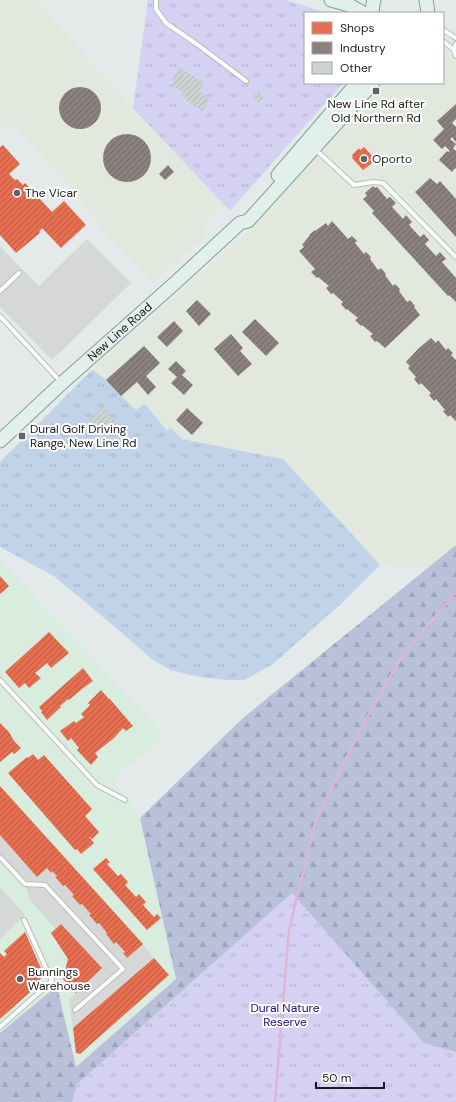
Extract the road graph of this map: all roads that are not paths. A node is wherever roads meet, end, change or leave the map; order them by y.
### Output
1 (156, 0) edge
2 (331, 0) edge
3 (374, 0) edge
4 (361, 12) edge
5 (372, 12) edge
6 (444, 31) edge
7 (456, 38) edge
8 (444, 42) edge
9 (456, 44) edge
10 (454, 50) junction
11 (456, 56) edge
12 (246, 81) dead end
13 (356, 84) edge
14 (372, 84) edge
15 (314, 148) junction
16 (240, 223) junction
17 (456, 257) edge
18 (20, 273) dead end
19 (0, 291) edge
20 (0, 316) edge
21 (62, 383) junction
22 (0, 441) edge
23 (0, 680) edge
24 (125, 800) dead end
25 (0, 857) edge
26 (24, 920) dead end
27 (75, 1010) dead end
28 (0, 1027) edge

1 - 12 lane
2 - 4 main road
3 - 5 main road
6 - 7 lane
8 - 10 lane
9 - 10 lane
10 - 11 lane
13 - 16 main road, New Line Road
14 - 15 main road, New Line Road
15 - 16 main road, New Line Road
15 - 17 lane
16 - 21 main road, New Line Road
18 - 19 lane
20 - 21 lane
21 - 22 main road, New Line Road
23 - 24 lane
25 - 27 lane
26 - 28 lane

